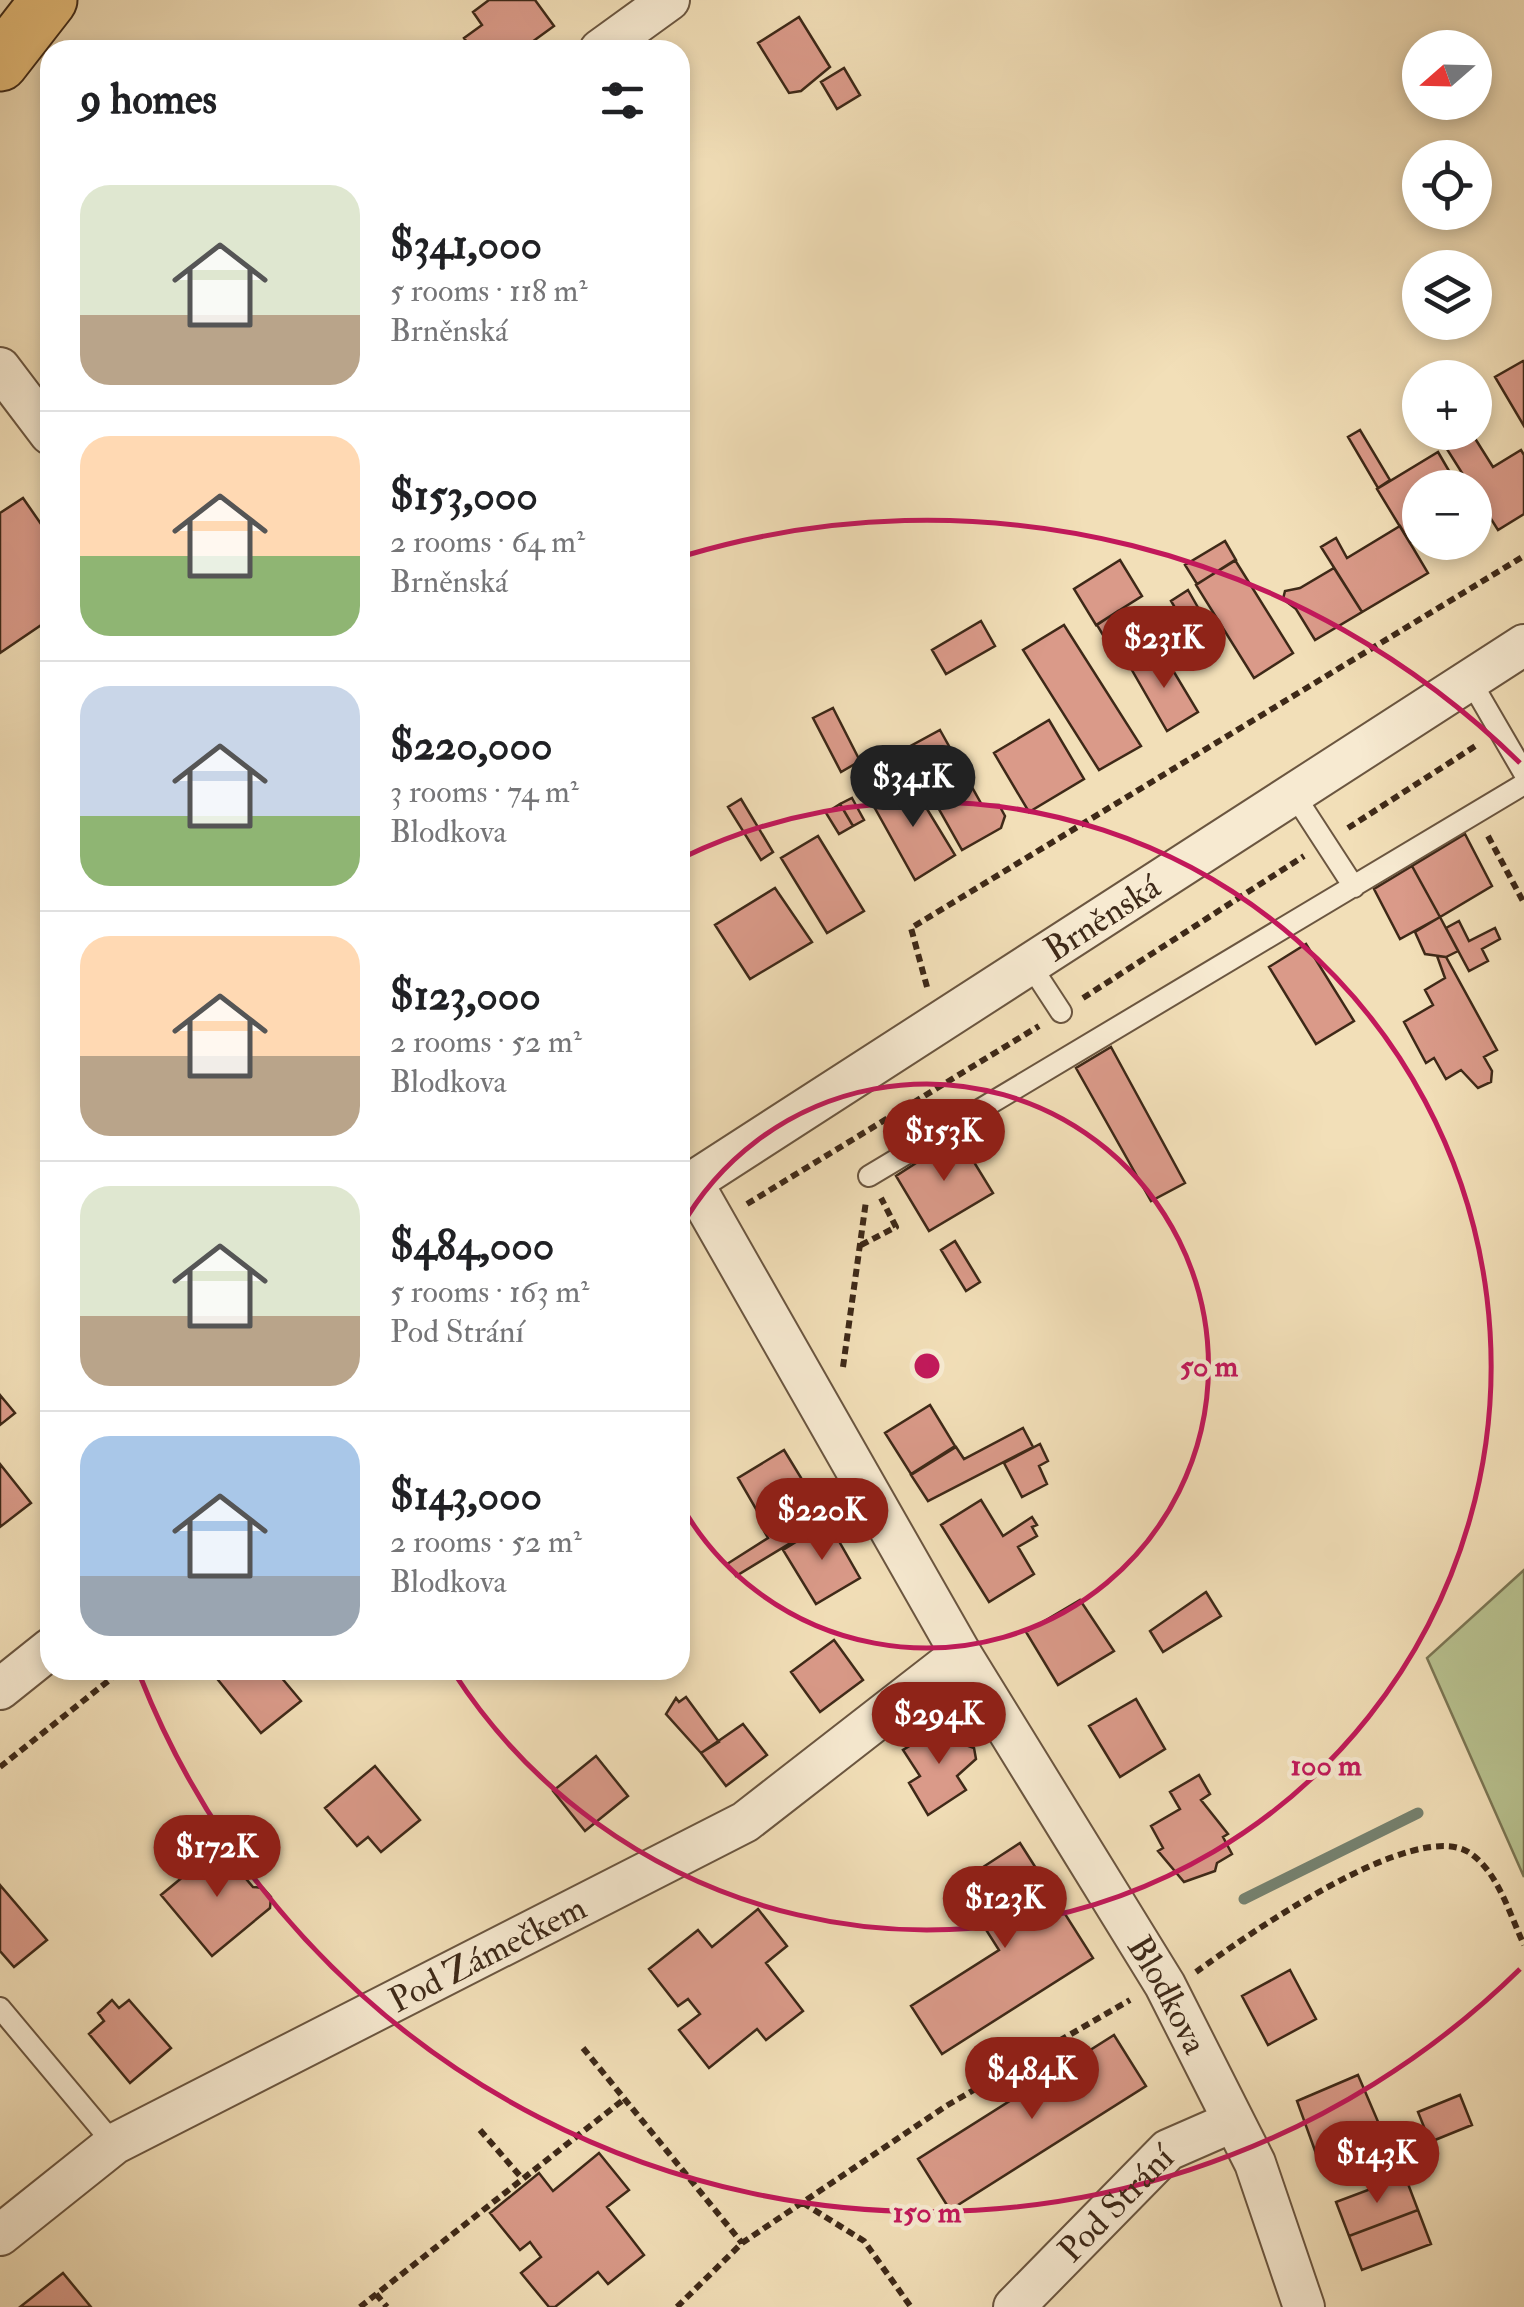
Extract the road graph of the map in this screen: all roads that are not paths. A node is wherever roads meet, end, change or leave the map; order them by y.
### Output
1 (49, 0) edge
2 (669, 0) edge
3 (614, 40) edge
4 (0, 63) edge
5 (0, 368) edge
6 (40, 421) edge
7 (1524, 646) edge
8 (1470, 680) junction
9 (1524, 773) edge
10 (1524, 784) edge
11 (1293, 793) junction
12 (1354, 887) junction
13 (1028, 963) junction
14 (1061, 1012) road end
15 (869, 1176) road end
16 (690, 1183) edge
17 (690, 1191) edge
18 (961, 1654) junction
19 (40, 1657) edge
20 (0, 1689) edge
21 (0, 2008) edge
22 (1232, 2122) junction
23 (114, 2144) junction
24 (0, 2235) edge
25 (1014, 2307) edge
26 (1304, 2307) edge

1 - 4 main road
2 - 3 street
5 - 6 street
7 - 8 street, Brněnská
8 - 9 lane
8 - 11 street, Brněnská
10 - 12 lane
11 - 12 lane
11 - 13 street, Brněnská
12 - 15 lane
13 - 14 lane
13 - 16 street, Brněnská
17 - 18 street, Blodkova
18 - 22 street, Blodkova
18 - 23 street, Pod Zámečkem
19 - 20 street
21 - 23 lane
22 - 25 street, Pod Strání
22 - 26 street, Blodkova
23 - 24 street, Pod Zámečkem

